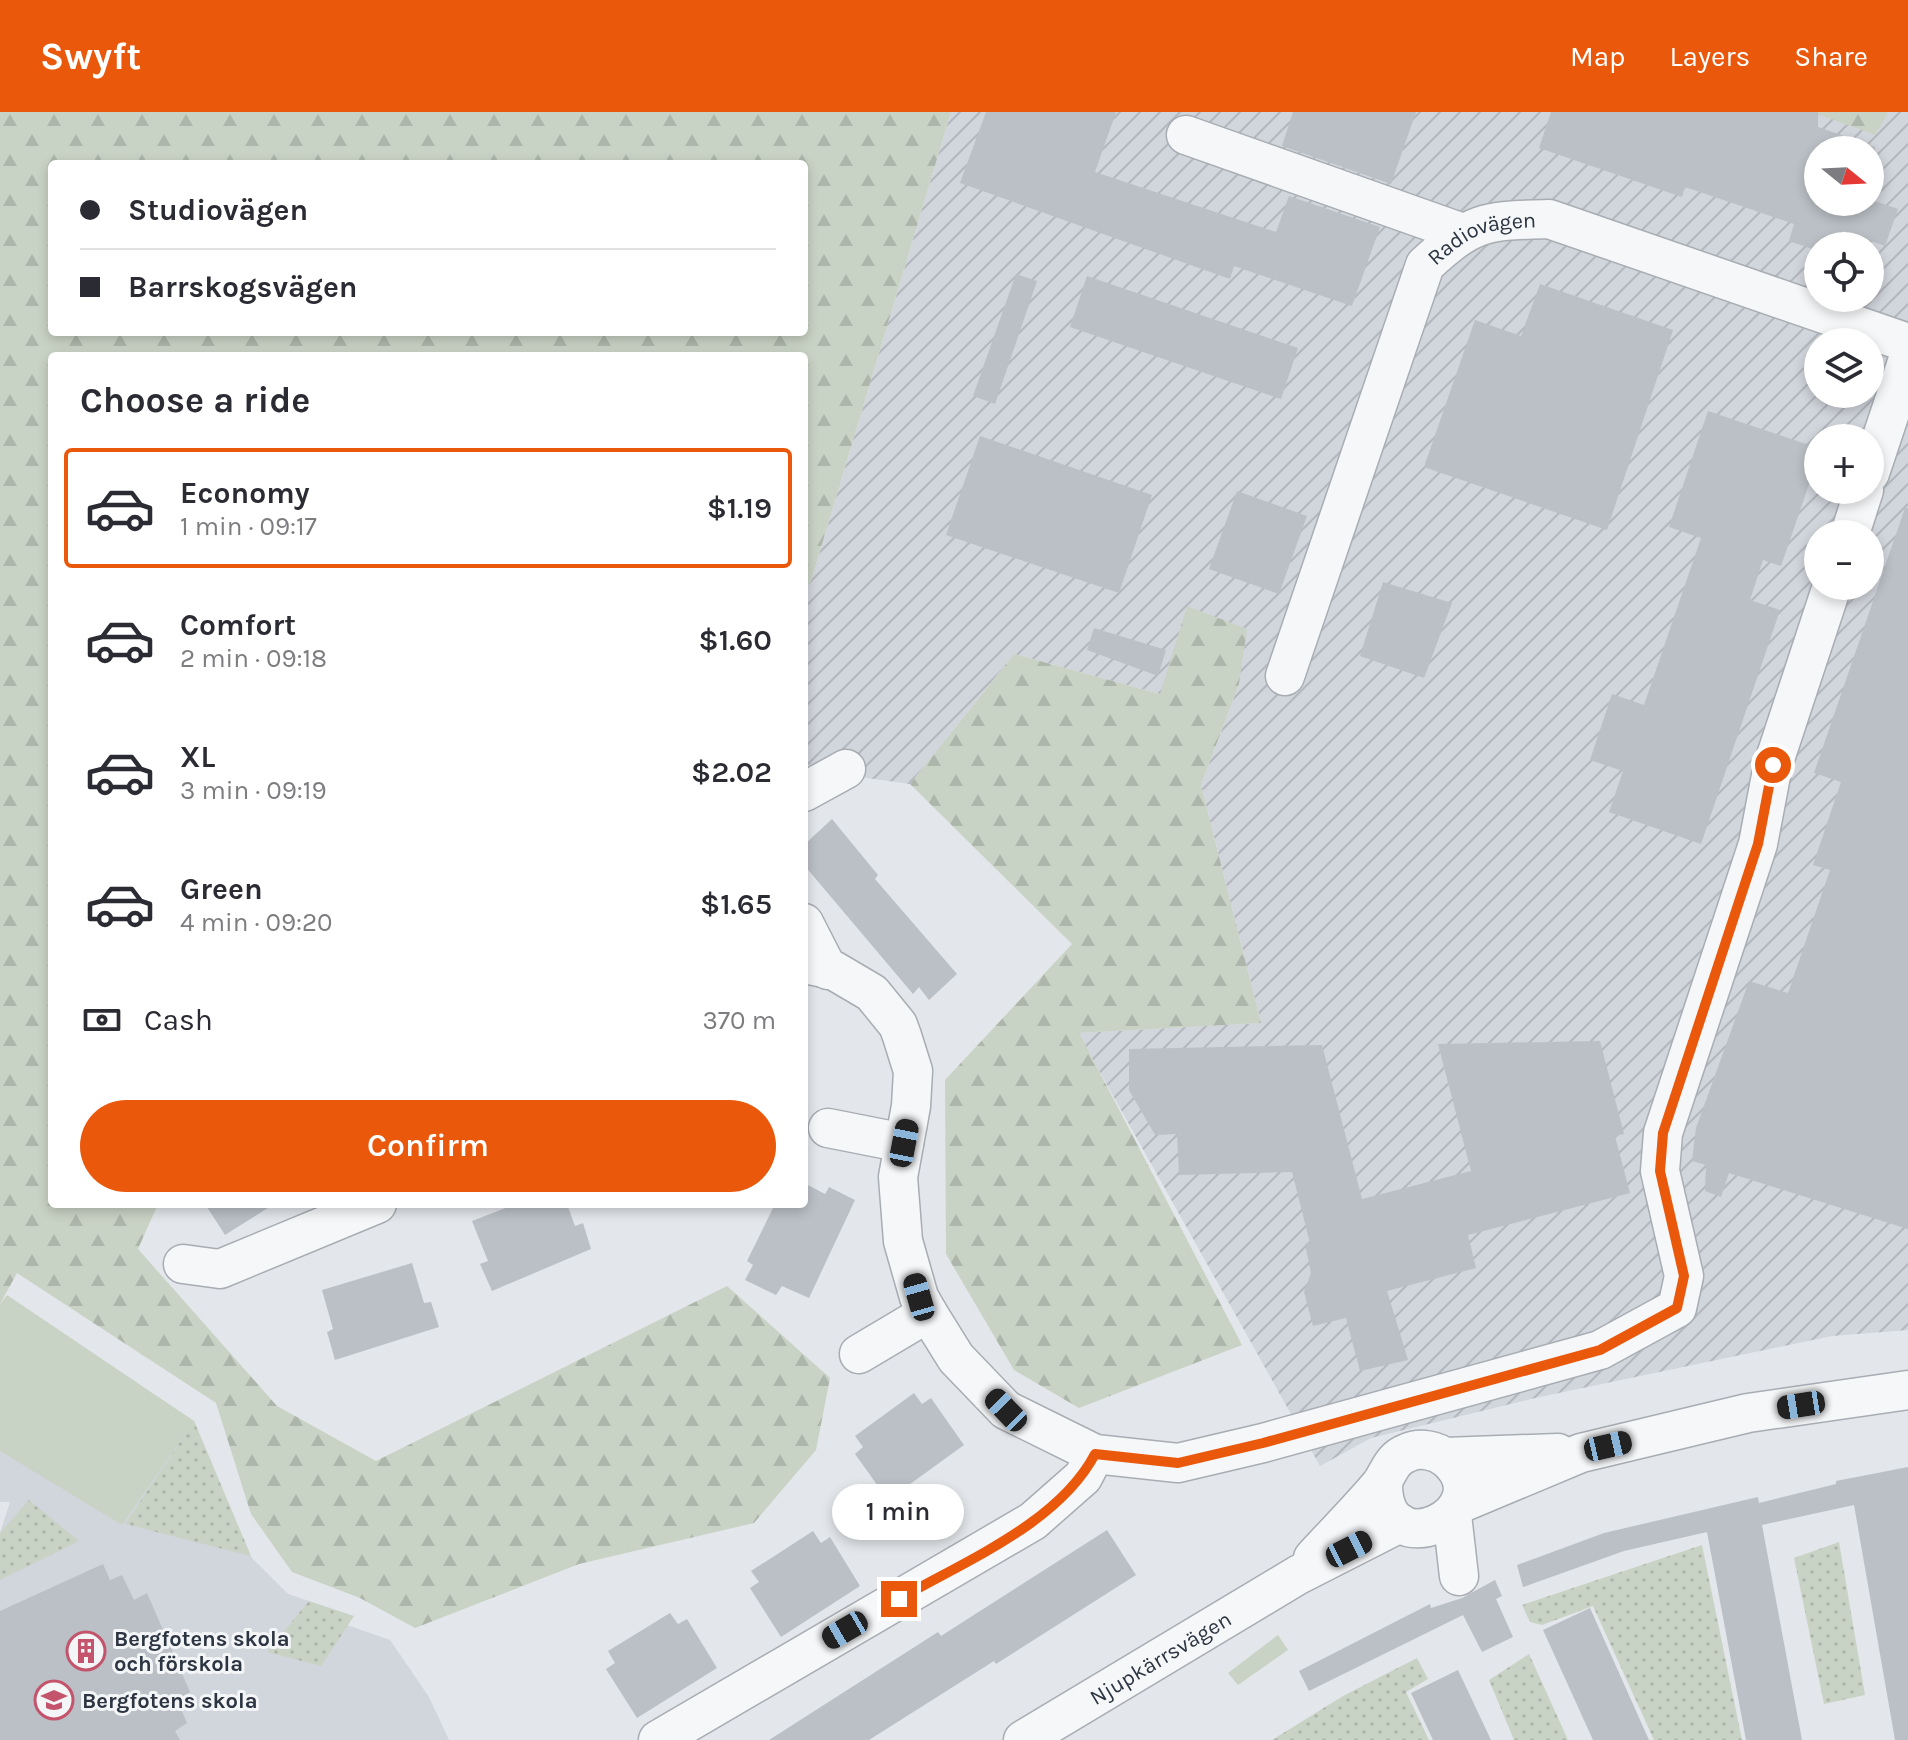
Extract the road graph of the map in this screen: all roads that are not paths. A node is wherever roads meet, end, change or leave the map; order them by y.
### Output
1 (1186, 135) dead end
2 (1460, 232) junction
3 (1908, 343) edge
4 (1908, 359) edge
5 (1884, 431) edge
6 (1827, 600) edge
7 (1285, 676) dead end
8 (846, 769) dead end
9 (808, 790) edge
10 (808, 938) edge
11 (816, 967) edge
12 (828, 1128) dead end
13 (904, 1143) junction
14 (367, 1208) edge
15 (183, 1264) dead end
16 (928, 1313) junction
17 (859, 1354) dead end
18 (1908, 1390) edge
19 (1394, 1407) junction
20 (1581, 1453) junction
21 (1095, 1454) junction
22 (1439, 1454) junction
23 (1389, 1470) junction
24 (1433, 1518) junction
25 (1298, 1575) junction
26 (658, 1740) edge
27 (1023, 1740) edge

1 - 2 street
2 - 3 street, Radiovägen
2 - 7 street, Radiovägen
4 - 5 street
6 - 19 street
8 - 9 street
10 - 11 street
11 - 13 street
12 - 13 street
13 - 16 street
14 - 15 street
16 - 17 street
16 - 21 street
18 - 20 street, Njupkärrsvägen
19 - 21 street
19 - 22 street
19 - 23 street
20 - 22 street, Njupkärrsvägen
20 - 24 street, Njupkärrsvägen
21 - 26 street
22 - 23 street, Njupkärrsvägen
22 - 24 street
23 - 24 street
23 - 25 street, Njupkärrsvägen
24 - 25 street, Njupkärrsvägen
25 - 27 street, Njupkärrsvägen

